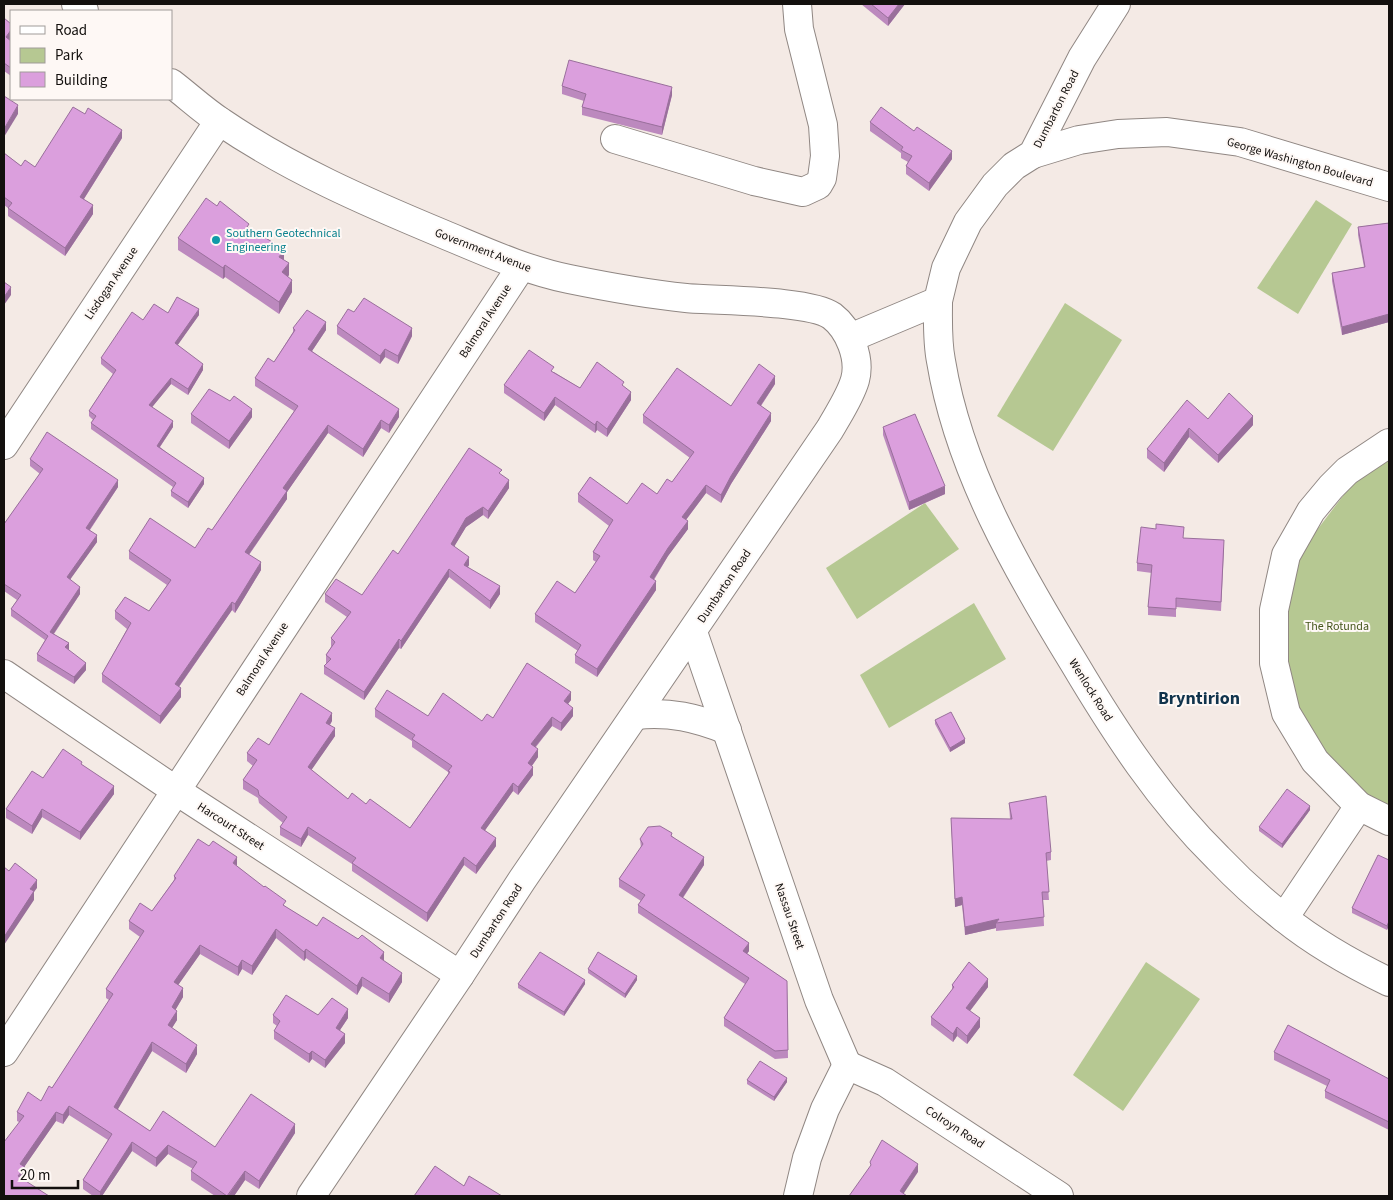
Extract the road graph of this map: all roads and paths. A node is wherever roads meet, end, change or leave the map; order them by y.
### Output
1 (797, 4) edge
2 (1116, 4) edge
3 (172, 84) edge
4 (219, 121) junction
5 (615, 139) dead end
6 (1033, 154) junction
7 (1389, 186) edge
8 (521, 267) junction
9 (938, 301) junction
10 (850, 338) junction
11 (1389, 443) edge
12 (4, 446) edge
13 (693, 632) junction
14 (4, 674) edge
15 (636, 714) junction
16 (727, 730) junction
17 (176, 790) junction
18 (1359, 806) junction
19 (1389, 821) edge
20 (1284, 918) junction
21 (460, 975) junction
22 (1389, 982) edge
23 (4, 1052) edge
24 (847, 1065) junction
25 (311, 1196) edge
26 (798, 1196) edge
27 (1059, 1196) edge

1 - 5 street
2 - 6 street, Dumbarton Road
3 - 4 street, Government Avenue
4 - 8 street, Government Avenue
4 - 12 street, Lisdogan Avenue
6 - 7 street, George Washington Boulevard
6 - 9 street, Dumbarton Road
8 - 10 street, Government Avenue
8 - 17 street, Balmoral Avenue
9 - 10 street
9 - 20 street, Wenlock Road
10 - 13 street, Dumbarton Road
11 - 18 street
13 - 15 street, Dumbarton Road
13 - 16 street, Nassau Street
14 - 17 street, Harcourt Street
15 - 16 street
15 - 21 street, Dumbarton Road
16 - 24 street, Nassau Street
17 - 21 street, Harcourt Street
17 - 23 street, Balmoral Avenue
18 - 19 street
18 - 20 street
20 - 22 street, Wenlock Road
21 - 25 street, Dumbarton Road
24 - 26 street
24 - 27 street, Colroyn Road

